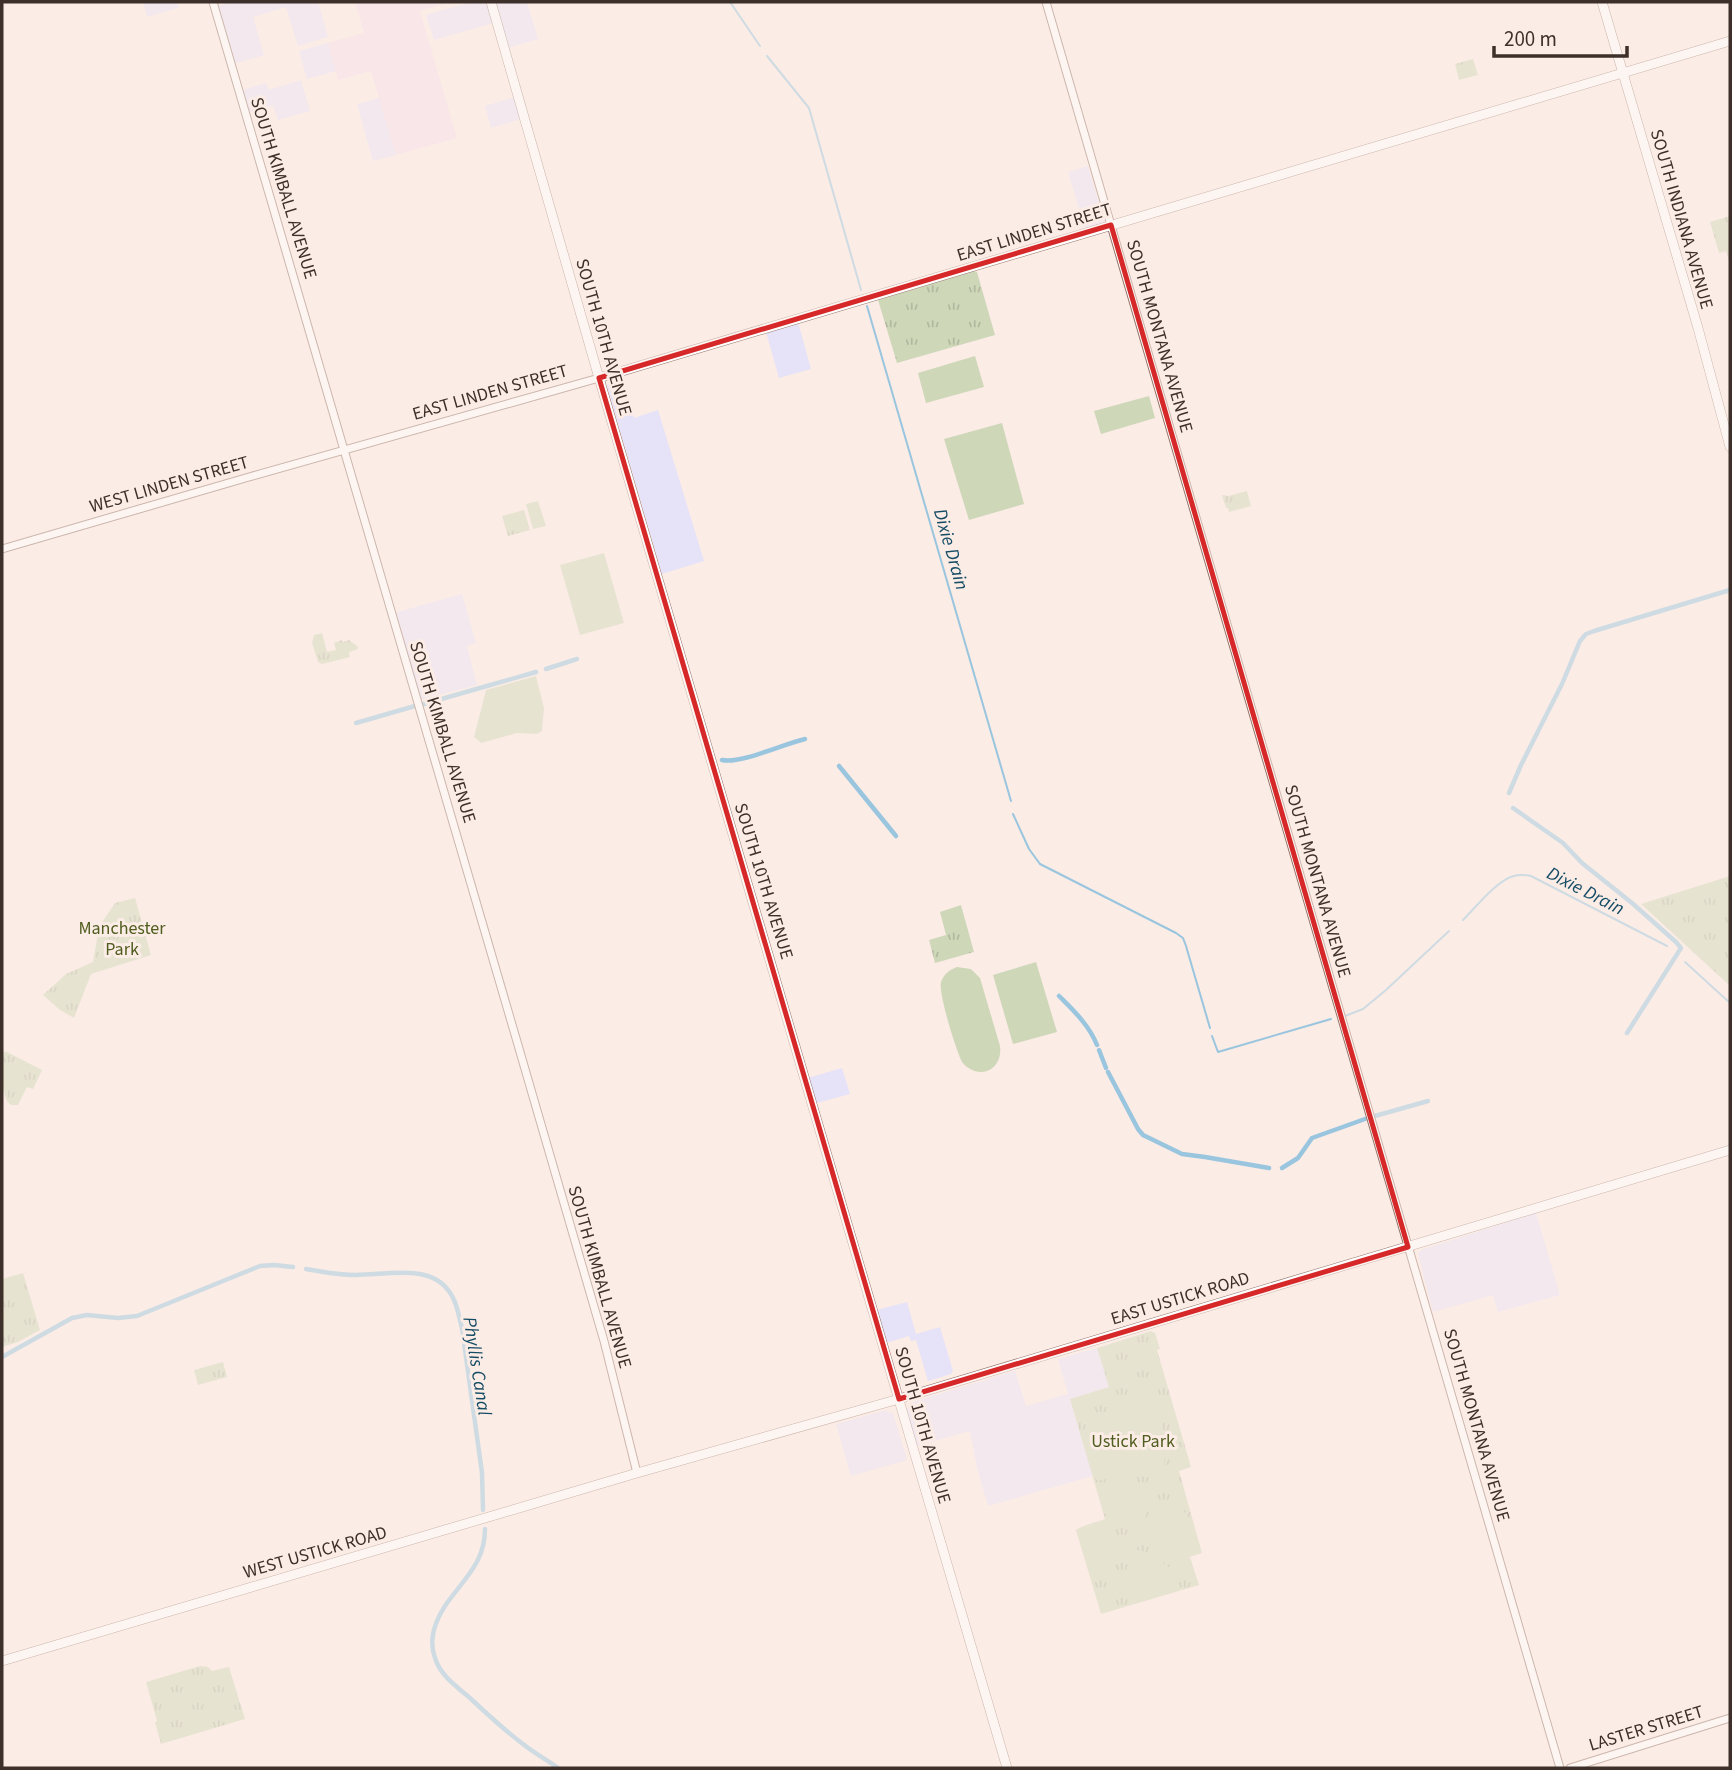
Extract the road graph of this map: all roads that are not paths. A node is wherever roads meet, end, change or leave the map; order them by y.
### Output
1 (213, 2) edge
2 (491, 2) edge
3 (1046, 2) edge
4 (1602, 2) edge
5 (1730, 41) edge
6 (1623, 73) junction
7 (1111, 225) junction
8 (599, 378) junction
9 (1730, 447) edge
10 (345, 450) junction
11 (2, 550) edge
12 (1730, 1150) edge
13 (1408, 1247) junction
14 (899, 1399) junction
15 (637, 1473) junction
16 (2, 1661) edge
17 (1730, 1718) edge
18 (1007, 1768) edge
19 (1560, 1768) edge
20 (1570, 1768) edge

1 - 10 street, SOUTH KIMBALL AVENUE
2 - 8 main road, SOUTH 10TH AVENUE
3 - 7 street, SOUTH MONTANA AVENUE
4 - 6 main road, SOUTH INDIANA AVENUE
5 - 6 main road, EAST LINDEN STREET
6 - 7 main road, EAST LINDEN STREET
6 - 9 main road, SOUTH INDIANA AVENUE
7 - 8 main road, EAST LINDEN STREET
7 - 13 street, SOUTH MONTANA AVENUE
8 - 10 street, EAST LINDEN STREET
8 - 14 main road, SOUTH 10TH AVENUE
10 - 11 street, WEST LINDEN STREET
10 - 15 street, SOUTH KIMBALL AVENUE
12 - 13 main road, EAST USTICK ROAD
13 - 14 main road, EAST USTICK ROAD
13 - 19 street, SOUTH MONTANA AVENUE
14 - 15 main road, EAST USTICK ROAD
14 - 18 main road, SOUTH 10TH AVENUE
15 - 16 main road, WEST USTICK ROAD
17 - 20 street, LASTER STREET

